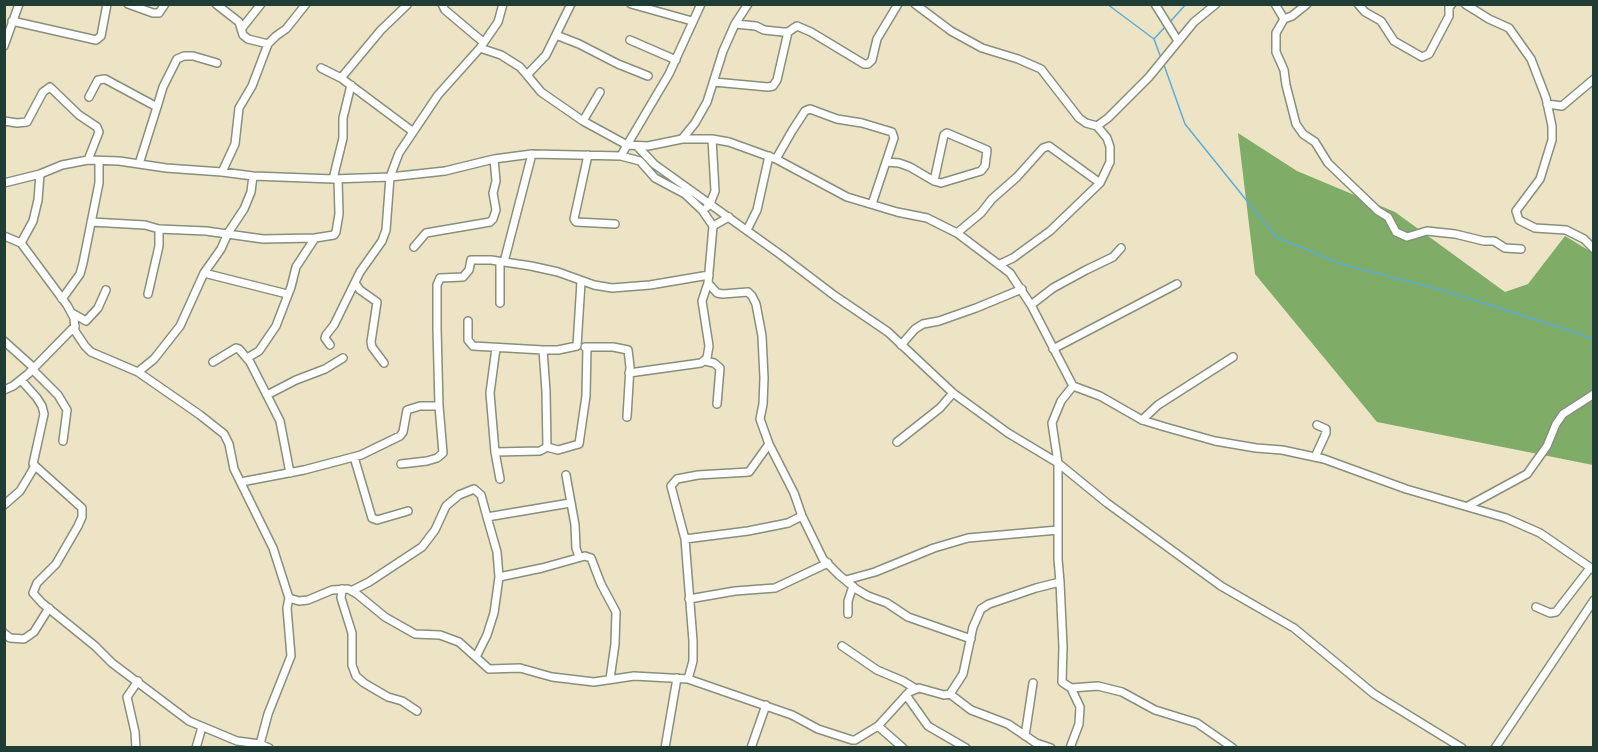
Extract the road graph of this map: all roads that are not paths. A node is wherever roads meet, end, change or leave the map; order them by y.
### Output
1 (19, 4) edge
2 (107, 4) edge
3 (129, 4) edge
4 (165, 4) edge
5 (216, 4) edge
6 (261, 4) edge
7 (306, 4) edge
8 (442, 4) edge
9 (503, 4) edge
10 (571, 4) edge
11 (631, 4) edge
12 (700, 4) edge
13 (748, 4) edge
14 (898, 4) edge
15 (915, 4) edge
16 (1155, 4) edge
17 (1216, 4) edge
18 (1275, 4) edge
19 (1307, 4) edge
20 (1358, 4) edge
21 (1452, 4) edge
22 (1465, 4) edge
23 (407, 5) edge
24 (1284, 19) junction
25 (12, 21) junction
26 (692, 21) junction
27 (735, 24) junction
28 (242, 28) junction
29 (788, 32) junction
30 (556, 35) junction
31 (630, 40) dead end
32 (1178, 41) junction
33 (268, 44) junction
34 (482, 45) junction
35 (4, 46) edge
36 (676, 60) junction
37 (217, 63) dead end
38 (321, 68) dead end
39 (527, 75) junction
40 (648, 76) dead end
41 (341, 78) junction
42 (1593, 80) edge
43 (714, 82) junction
44 (351, 85) junction
45 (600, 92) dead end
46 (89, 97) dead end
47 (1547, 105) junction
48 (157, 107) junction
49 (4, 121) edge
50 (583, 121) junction
51 (1097, 126) junction
52 (412, 132) junction
53 (682, 140) junction
54 (712, 140) junction
55 (627, 145) junction
56 (638, 147) junction
57 (532, 154) junction
58 (588, 155) junction
59 (621, 156) junction
60 (772, 158) junction
61 (494, 159) junction
62 (88, 160) junction
63 (99, 161) junction
64 (886, 162) junction
65 (139, 164) junction
66 (222, 172) junction
67 (40, 174) junction
68 (253, 177) junction
69 (390, 177) junction
70 (336, 179) junction
71 (934, 181) junction
72 (4, 183) edge
73 (1100, 183) junction
74 (710, 204) junction
75 (872, 204) junction
76 (702, 210) junction
77 (729, 217) junction
78 (91, 222) junction
79 (615, 224) dead end
80 (713, 226) junction
81 (159, 228) junction
82 (747, 230) junction
83 (228, 233) junction
84 (957, 233) junction
85 (4, 236) edge
86 (315, 238) junction
87 (21, 243) junction
88 (414, 247) dead end
89 (1121, 248) dead end
90 (1521, 249) dead end
91 (1593, 249) edge
92 (502, 262) junction
93 (1000, 264) junction
94 (204, 273) junction
95 (709, 279) junction
96 (581, 282) junction
97 (355, 283) junction
98 (1177, 284) dead end
99 (1022, 289) junction
100 (106, 290) dead end
101 (148, 294) dead end
102 (287, 294) junction
103 (62, 299) junction
104 (500, 303) dead end
105 (1031, 305) junction
106 (72, 313) junction
107 (468, 321) dead end
108 (75, 326) junction
109 (4, 342) edge
110 (330, 345) dead end
111 (901, 345) junction
112 (577, 346) junction
113 (587, 347) junction
114 (496, 348) junction
115 (1053, 349) junction
116 (543, 350) junction
117 (1233, 357) dead end
118 (247, 358) junction
119 (343, 358) dead end
120 (705, 361) junction
121 (213, 362) dead end
122 (384, 363) dead end
123 (33, 369) junction
124 (138, 372) junction
125 (629, 373) junction
126 (21, 380) junction
127 (1072, 386) junction
128 (4, 390) edge
129 (953, 393) junction
130 (1593, 393) edge
131 (267, 395) junction
132 (717, 404) dead end
133 (439, 406) junction
134 (627, 417) dead end
135 (1142, 420) junction
136 (1317, 425) dead end
137 (63, 441) dead end
138 (897, 442) dead end
139 (769, 444) junction
140 (547, 447) junction
141 (495, 452) junction
142 (354, 457) junction
143 (1315, 457) junction
144 (1058, 463) junction
145 (401, 464) dead end
146 (35, 466) junction
147 (290, 473) junction
148 (566, 475) dead end
149 (500, 479) dead end
150 (241, 482) junction
151 (570, 503) junction
152 (4, 505) edge
153 (1468, 506) junction
154 (408, 511) dead end
155 (802, 516) junction
156 (488, 517) junction
157 (1058, 530) junction
158 (685, 539) junction
159 (579, 557) junction
160 (828, 563) junction
161 (1592, 569) edge
162 (499, 577) junction
163 (846, 580) junction
164 (1060, 582) junction
165 (853, 586) junction
166 (342, 589) junction
167 (353, 590) junction
168 (289, 597) junction
169 (689, 599) junction
170 (1593, 600) edge
171 (1536, 607) dead end
172 (50, 608) junction
173 (848, 614) dead end
174 (4, 633) edge
175 (971, 639) junction
176 (842, 646) dead end
177 (476, 657) junction
178 (677, 678) junction
179 (610, 679) junction
180 (688, 679) junction
181 (138, 681) junction
182 (1033, 683) dead end
183 (1071, 688) junction
184 (916, 689) junction
185 (950, 694) junction
186 (906, 695) junction
187 (766, 705) junction
188 (417, 711) dead end
189 (878, 726) junction
190 (202, 727) junction
191 (1025, 735) junction
192 (260, 744) junction
193 (853, 744) edge
194 (136, 747) edge
195 (196, 747) edge
196 (269, 747) edge
197 (665, 747) edge
198 (751, 747) edge
199 (903, 747) edge
200 (966, 747) edge
201 (1051, 747) edge
202 (1070, 747) edge
203 (1233, 747) edge
204 (1462, 747) edge
205 (1495, 747) edge

1 - 25 street
2 - 25 street
3 - 4 street
5 - 28 street
6 - 28 street
7 - 33 street
8 - 34 street
9 - 34 street
10 - 30 street
11 - 26 street
12 - 26 street
13 - 27 street
14 - 29 street
15 - 51 street
16 - 32 street
17 - 32 street
18 - 24 street
19 - 24 street
20 - 21 street
22 - 47 street
23 - 41 street
24 - 90 street
25 - 35 street
26 - 36 street
27 - 29 street
27 - 43 street
28 - 33 street
29 - 43 street
30 - 39 street
30 - 40 street
31 - 36 street
32 - 51 street
33 - 66 street
34 - 39 street
34 - 52 street
36 - 55 street
37 - 48 street
38 - 41 street
39 - 50 street
41 - 44 street
42 - 47 street
43 - 53 street
44 - 52 street
44 - 70 street
45 - 50 street
46 - 48 street
47 - 91 street
48 - 65 street
49 - 62 street
50 - 55 street
51 - 73 street
52 - 69 street
53 - 54 street
53 - 56 street
54 - 60 street
54 - 74 street
55 - 56 street
55 - 59 street
56 - 74 street
57 - 58 street
57 - 61 street
57 - 92 street
58 - 59 street
58 - 79 street
59 - 76 street
60 - 64 street
60 - 75 street
60 - 82 street
61 - 69 street
61 - 88 street
62 - 63 street
62 - 67 street
63 - 65 street
63 - 78 street
64 - 71 street
64 - 75 street
65 - 66 street
66 - 68 street
67 - 72 street
67 - 87 street
68 - 70 street
68 - 83 street
69 - 70 street
69 - 97 street
70 - 86 street
71 - 71 street
73 - 84 street
73 - 93 street
74 - 76 street
74 - 77 street
75 - 84 street
76 - 80 street
77 - 80 street
77 - 82 street
78 - 81 street
78 - 103 street
80 - 95 street
81 - 83 street
81 - 101 street
82 - 111 street
83 - 86 street
83 - 94 street
84 - 93 street
85 - 87 street
86 - 102 street
87 - 103 street
89 - 105 street
92 - 96 street
92 - 104 street
92 - 133 street
93 - 99 street
94 - 102 street
94 - 124 street
95 - 96 street
95 - 120 street
95 - 139 street
96 - 112 street
97 - 110 street
97 - 122 street
98 - 115 street
99 - 105 street
99 - 111 street
100 - 106 street
102 - 118 street
103 - 106 street
105 - 115 street
106 - 108 street
107 - 114 street
108 - 123 street
108 - 124 street
109 - 123 street
111 - 129 street
112 - 113 street
112 - 116 street
113 - 125 street
113 - 140 street
114 - 116 street
114 - 141 street
115 - 127 street
116 - 140 street
117 - 135 street
118 - 121 street
118 - 131 street
119 - 131 street
120 - 125 street
120 - 132 street
123 - 126 street
123 - 137 street
124 - 150 street
125 - 134 street
126 - 128 street
126 - 146 street
127 - 135 street
127 - 144 street
129 - 138 street
129 - 144 street
130 - 153 street
131 - 147 street
133 - 142 street
133 - 145 street
135 - 143 street
136 - 143 street
139 - 155 street
139 - 158 street
140 - 141 street
141 - 149 street
142 - 147 street
142 - 154 street
143 - 153 street
144 - 157 street
144 - 204 street
146 - 152 street
146 - 172 street
147 - 150 street
148 - 151 street
150 - 168 street
151 - 156 street
151 - 159 street
153 - 161 street
155 - 158 street
155 - 160 street
156 - 162 street
156 - 167 street
157 - 163 street
157 - 164 street
158 - 169 street
159 - 162 street
159 - 179 street
160 - 163 street
160 - 169 street
161 - 171 street
162 - 177 street
163 - 165 street
164 - 175 street
164 - 183 street
165 - 173 street
165 - 175 street
166 - 167 street
166 - 168 street
166 - 188 street
167 - 177 street
168 - 192 street
169 - 180 street
170 - 205 street
172 - 174 street
172 - 181 street
175 - 185 street
176 - 184 street
177 - 179 street
178 - 179 street
178 - 180 street
178 - 197 street
180 - 187 street
181 - 190 street
181 - 194 street
182 - 191 street
183 - 202 street
183 - 203 street
184 - 185 street
184 - 186 street
185 - 191 street
186 - 189 street
186 - 200 street
187 - 193 street
187 - 198 street
189 - 193 street
189 - 199 street
190 - 192 street
190 - 195 street
191 - 201 street
192 - 196 street

